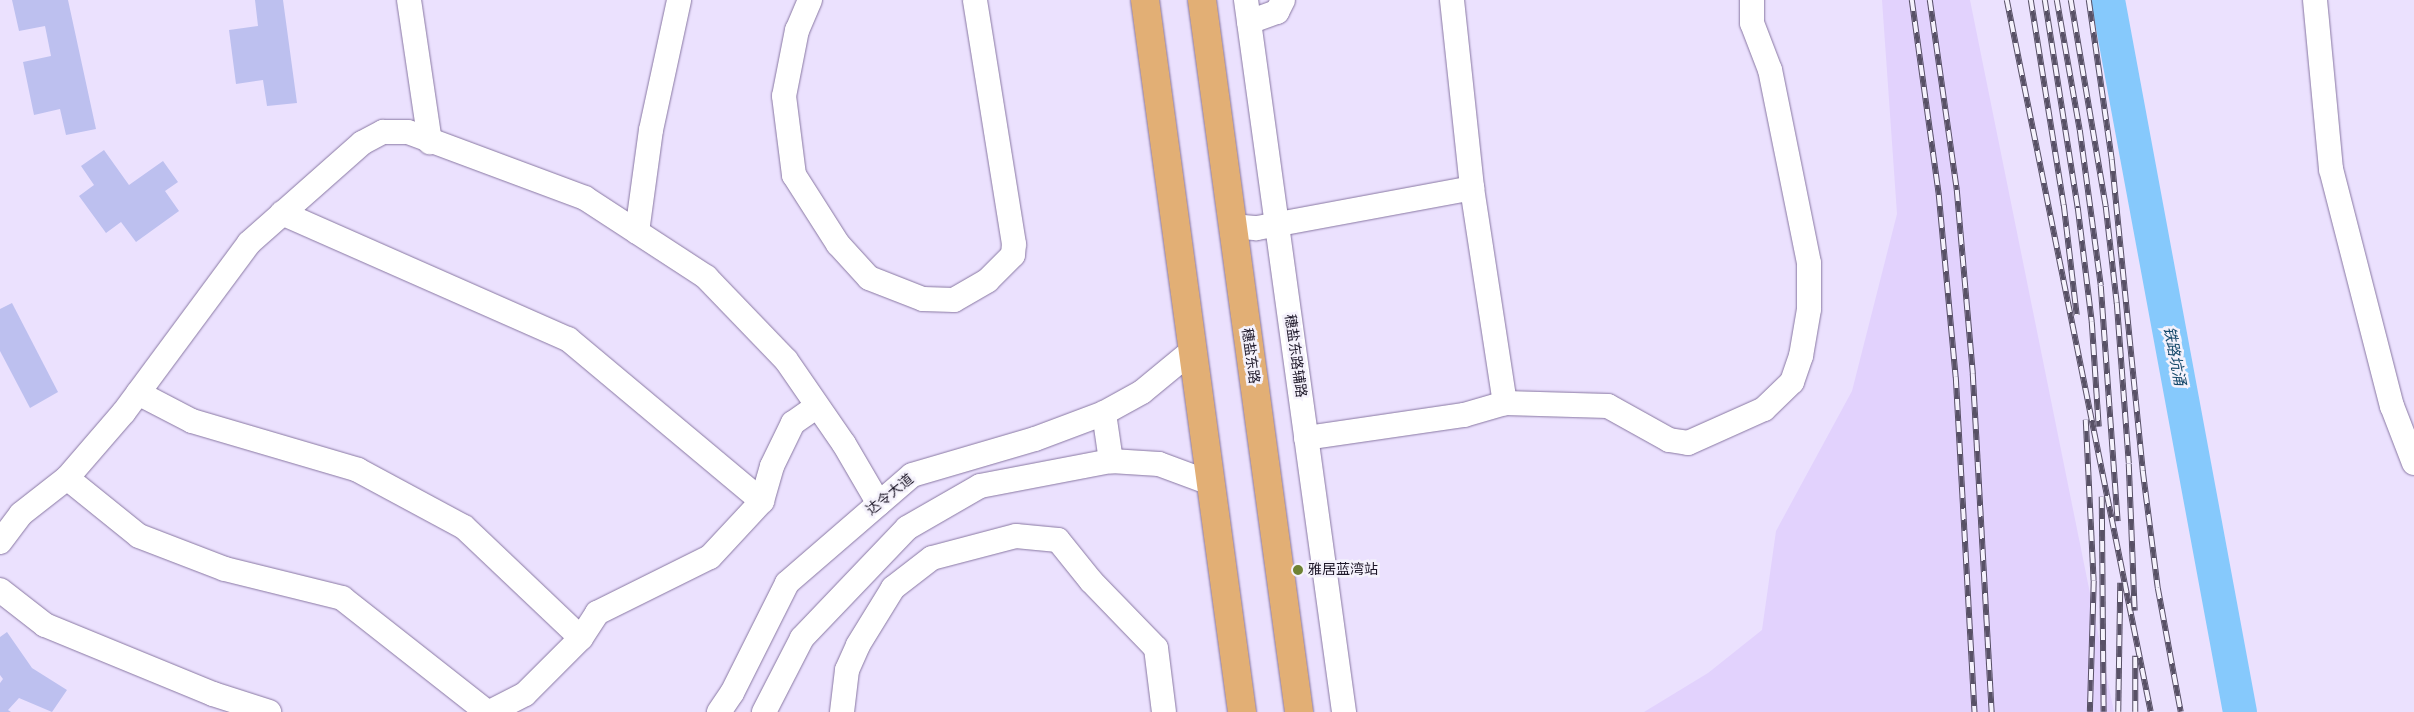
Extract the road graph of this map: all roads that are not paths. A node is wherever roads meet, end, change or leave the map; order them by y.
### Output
1 (409, 0) edge
2 (679, 0) edge
3 (810, 0) edge
4 (975, 0) edge
5 (1145, 0) edge
6 (1202, 0) edge
7 (1283, 0) edge
8 (1452, 0) edge
9 (1752, 0) edge
10 (2315, 0) edge
11 (1247, 11) edge
12 (430, 142) junction
13 (1472, 188) junction
14 (282, 213) junction
15 (1277, 224) junction
16 (1232, 226) junction
17 (637, 232) junction
18 (1193, 350) junction
19 (138, 393) junction
20 (1505, 403) junction
21 (817, 406) junction
22 (1104, 413) junction
23 (1306, 438) junction
24 (1112, 461) junction
25 (2414, 463) edge
26 (67, 478) junction
27 (1210, 483) junction
28 (762, 501) junction
29 (879, 504) junction
30 (0, 542) edge
31 (0, 590) edge
32 (582, 638) junction
33 (269, 712) edge
34 (488, 712) edge
35 (719, 712) edge
36 (764, 712) edge
37 (842, 712) edge
38 (1164, 712) edge
39 (1242, 712) edge
40 (1299, 712) edge
41 (1344, 712) edge

1 - 12 street
2 - 17 street
3 - 4 street
5 - 18 main road
6 - 16 main road, 穗盐东路
7 - 11 street
8 - 13 street
9 - 20 street
10 - 25 street
11 - 15 street, 穗盐东路辅路
12 - 14 street
12 - 17 street
13 - 15 street
13 - 20 street
14 - 19 street
14 - 28 street
15 - 16 street
15 - 23 street, 穗盐东路辅路
16 - 40 main road, 穗盐东路
17 - 21 street
18 - 22 street, 达令大道
18 - 27 main road
19 - 26 street
19 - 32 street
20 - 23 street
21 - 28 street
21 - 29 street
22 - 24 street
22 - 29 street, 达令大道
23 - 41 street, 穗盐东路辅路
24 - 27 street
24 - 36 street
26 - 30 street
26 - 34 street
27 - 39 main road
28 - 32 street
29 - 35 street, 达令大道
31 - 33 street
32 - 34 street
37 - 38 street

